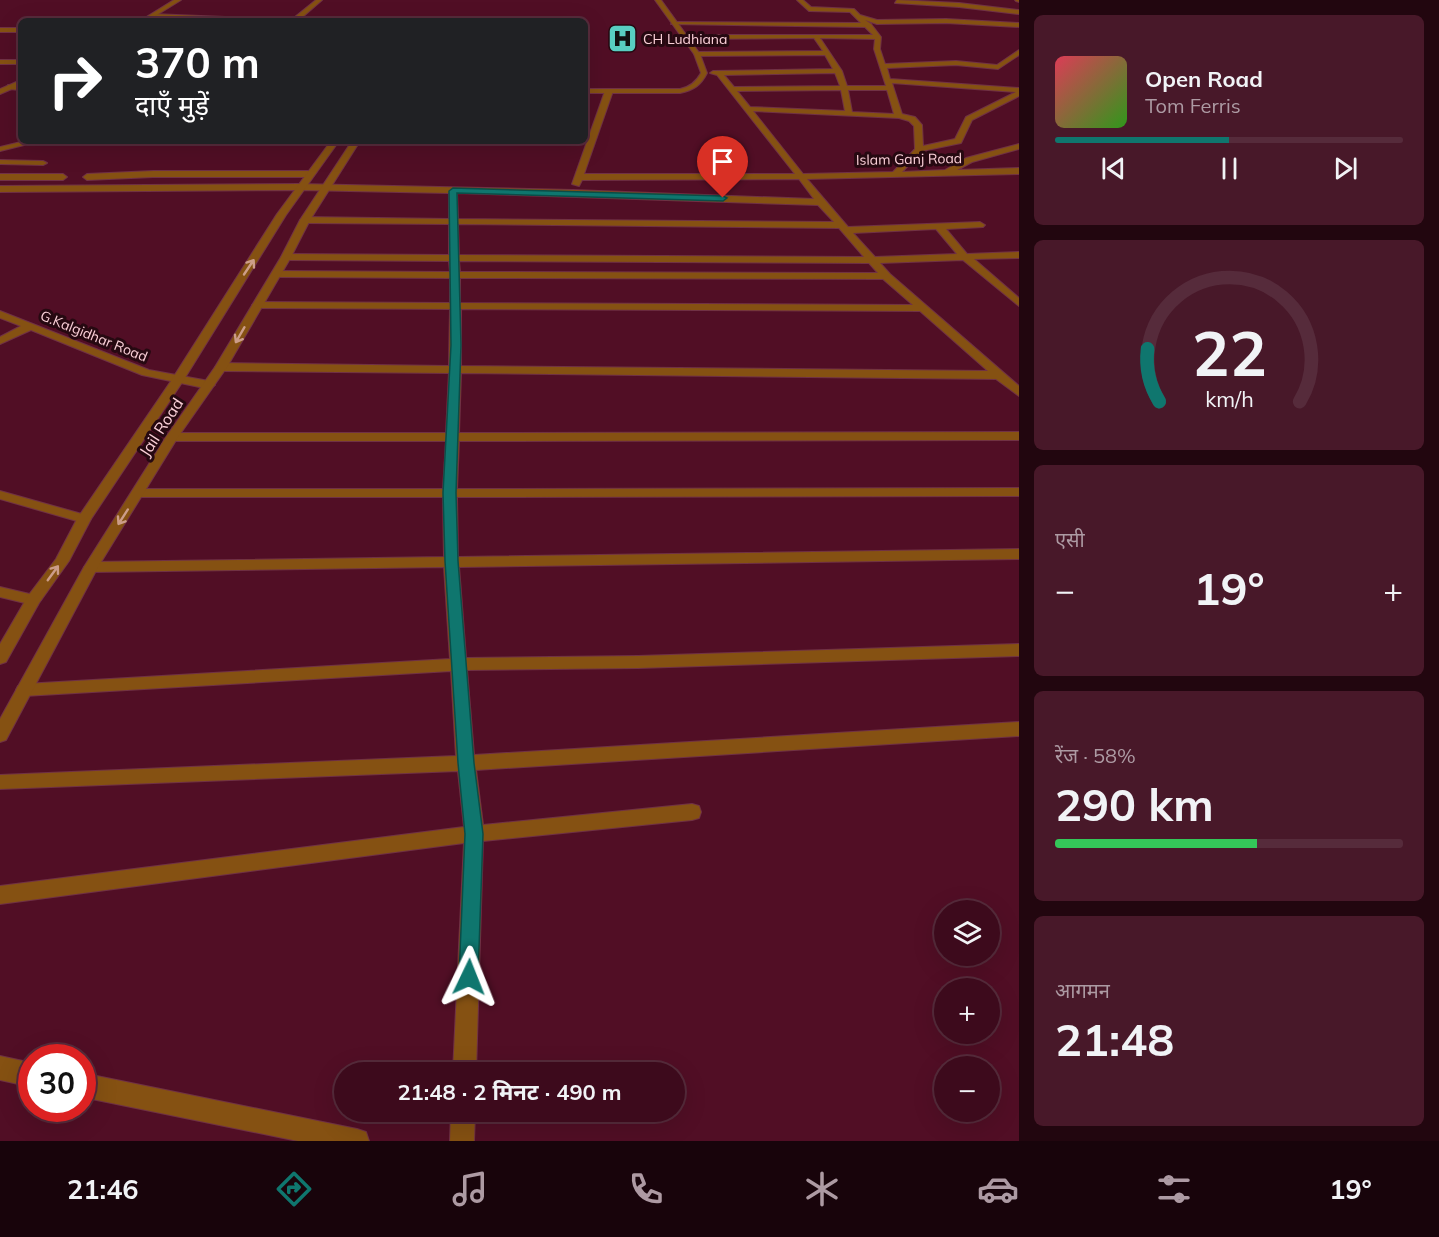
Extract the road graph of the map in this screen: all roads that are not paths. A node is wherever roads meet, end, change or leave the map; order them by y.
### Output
1 (178, 0) edge
2 (319, 0) edge
3 (658, 0) edge
4 (800, 0) edge
5 (897, 2) dead end
6 (936, 2) edge
7 (1019, 12) edge
8 (153, 16) junction
9 (860, 17) junction
10 (149, 18) edge
11 (203, 18) edge
12 (298, 18) edge
13 (674, 24) junction
14 (868, 25) junction
15 (1019, 25) edge
16 (0, 30) edge
17 (18, 30) edge
18 (816, 36) junction
19 (685, 37) junction
20 (878, 37) junction
21 (1019, 52) edge
22 (828, 53) junction
23 (697, 54) junction
24 (0, 62) edge
25 (18, 62) edge
26 (884, 66) junction
27 (839, 71) junction
28 (704, 73) junction
29 (719, 73) junction
30 (18, 84) edge
31 (890, 84) junction
32 (11, 87) junction
33 (845, 87) junction
34 (18, 88) edge
35 (588, 89) edge
36 (733, 89) junction
37 (607, 91) junction
38 (1019, 91) edge
39 (0, 92) edge
40 (748, 109) junction
41 (849, 114) junction
42 (899, 116) junction
43 (22, 144) edge
44 (332, 144) edge
45 (354, 144) edge
46 (1019, 146) edge
47 (0, 149) edge
48 (919, 149) junction
49 (987, 153) junction
50 (1019, 153) edge
51 (0, 162) edge
52 (43, 163) dead end
53 (1019, 171) edge
54 (896, 172) junction
55 (947, 172) junction
56 (310, 174) junction
57 (800, 175) junction
58 (0, 177) edge
59 (578, 177) junction
60 (300, 187) junction
61 (325, 188) junction
62 (770, 188) junction
63 (0, 189) edge
64 (453, 191) junction
65 (573, 193) junction
66 (821, 202) junction
67 (305, 220) junction
68 (455, 222) junction
69 (980, 225) dead end
70 (939, 227) junction
71 (843, 228) junction
72 (1019, 255) edge
73 (964, 256) junction
74 (286, 257) junction
75 (454, 258) junction
76 (870, 260) junction
77 (276, 274) junction
78 (454, 275) junction
79 (886, 276) junction
80 (1007, 293) junction
81 (1019, 293) edge
82 (1019, 303) edge
83 (257, 305) junction
84 (454, 305) junction
85 (922, 308) junction
86 (0, 314) edge
87 (31, 326) junction
88 (0, 340) edge
89 (221, 368) junction
90 (455, 369) junction
91 (1008, 379) edge
92 (177, 381) junction
93 (209, 385) junction
94 (1019, 392) edge
95 (453, 436) junction
96 (1019, 436) edge
97 (172, 437) junction
98 (1019, 492) edge
99 (138, 493) junction
100 (450, 493) junction
101 (0, 495) edge
102 (84, 519) junction
103 (1019, 554) edge
104 (452, 561) junction
105 (91, 567) junction
106 (0, 592) edge
107 (33, 600) junction
108 (1019, 650) edge
109 (0, 658) edge
110 (460, 664) junction
111 (24, 690) junction
112 (1019, 729) edge
113 (0, 735) edge
114 (466, 763) junction
115 (0, 782) edge
116 (692, 812) dead end
117 (474, 834) junction
118 (0, 895) edge
119 (465, 1062) edge
120 (0, 1068) edge
121 (18, 1072) edge
122 (96, 1088) edge
123 (463, 1122) edge
124 (357, 1141) edge
125 (462, 1141) edge

1 - 8 street
2 - 12 street
3 - 13 street
4 - 9 street
5 - 6 street
6 - 7 street
8 - 10 street
8 - 11 street
9 - 14 street
9 - 15 street
13 - 14 street
13 - 19 street
14 - 20 street
16 - 17 street
18 - 19 street
18 - 20 street
18 - 22 street
19 - 23 street
20 - 26 street
21 - 26 street
22 - 23 street
22 - 27 street
23 - 28 street
24 - 25 street
26 - 31 street
27 - 29 street
27 - 33 street
28 - 29 street
28 - 37 street
29 - 36 street
30 - 32 street
31 - 33 street
31 - 38 street
31 - 42 street
32 - 34 street
32 - 39 street
33 - 36 street
33 - 41 street
35 - 37 street
36 - 40 street
37 - 59 street
38 - 48 street
40 - 41 street
40 - 57 street
41 - 42 street
42 - 48 street
43 - 47 street
44 - 56 street, Jail Road
45 - 61 street, Jail Road
46 - 49 street
48 - 54 street
49 - 50 street
49 - 55 street
51 - 52 street
53 - 55 street, Islam Ganj Road
54 - 55 street, Islam Ganj Road
54 - 57 street, Islam Ganj Road
56 - 58 street
56 - 60 street, Jail Road
57 - 62 street, Islam Ganj Road
57 - 66 street
59 - 62 street
59 - 65 street
60 - 61 street
60 - 63 street
92 -> 60 street, Jail Road
61 - 64 street
61 - 67 street, Jail Road
62 - 65 street
62 - 66 street
64 - 65 street
64 - 68 street
66 - 71 street
67 - 68 street
67 - 74 street, Jail Road
68 - 71 street
68 - 75 street
69 - 70 street
70 - 71 street
70 - 73 street
71 - 76 street
72 - 73 street
73 - 76 street
73 - 80 street
74 - 75 street
74 - 77 street, Jail Road
75 - 76 street
75 - 78 street
76 - 79 street
77 - 78 street
77 - 83 street, Jail Road
78 - 79 street
78 - 84 street
79 - 85 street
80 - 81 street
80 - 82 street
83 - 84 street
83 -> 89 street, Jail Road
84 - 85 street
84 - 90 street
85 - 91 street
86 - 87 street, G.Kalgidhar Road
87 - 88 street
87 - 92 street, G.Kalgidhar Road
89 - 90 street
89 - 93 street, Jail Road
90 - 91 street
90 - 95 street
91 - 94 street
92 - 93 street, G.Kalgidhar Road
92 - 102 street, Jail Road
93 - 97 street, Jail Road
95 - 96 street
95 - 97 street
95 - 100 street
97 - 99 street, Jail Road
98 - 100 street
99 - 100 street
99 -> 105 street, Jail Road
100 - 104 street
101 - 102 street
107 -> 102 street, Jail Road
103 - 104 street
104 - 105 street
104 - 110 street
105 - 111 street, Jail Road
106 - 107 street
107 - 109 street, Jail Road
108 - 110 street
110 - 111 street
110 - 114 street
111 - 113 street, Jail Road
112 - 114 street
114 - 115 street
114 - 117 street
116 - 117 street
117 - 118 street
117 - 119 street
120 - 121 street
122 - 124 street
123 - 125 street

